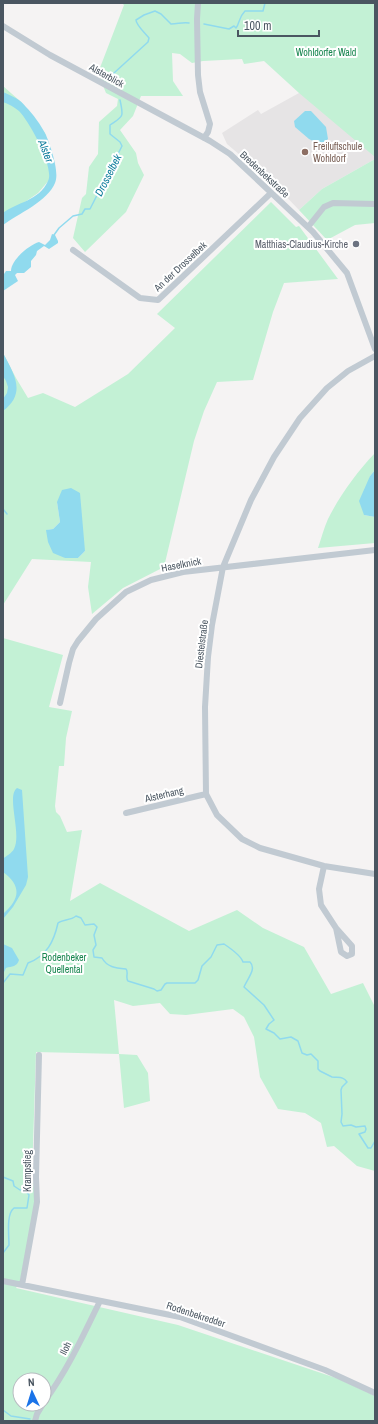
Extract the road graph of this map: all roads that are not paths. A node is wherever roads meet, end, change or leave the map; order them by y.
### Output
1 (198, 3) edge
2 (3, 26) edge
3 (204, 138) junction
4 (271, 193) junction
5 (375, 204) edge
6 (308, 227) junction
7 (73, 250) dead end
8 (375, 349) edge
9 (375, 356) edge
10 (375, 550) edge
11 (223, 567) junction
12 (60, 703) dead end
13 (206, 794) junction
14 (126, 813) dead end
15 (324, 866) junction
16 (375, 874) edge
17 (336, 928) dead end
18 (39, 1055) dead end
19 (3, 1281) edge
20 (22, 1285) junction
21 (100, 1302) junction
22 (52, 1391) edge
23 (375, 1393) edge

1 - 3 street
2 - 3 street, Alsterblick
3 - 4 street, Bredenbekstraße
4 - 6 street, Bredenbekstraße
4 - 7 street, An der Drosselbek
5 - 6 street
6 - 8 street, Bredenbekstraße
9 - 11 street, Diestelstraße
10 - 11 street, Haselknick
11 - 12 street, Haselknick
11 - 13 street, Diestelstraße
13 - 14 street, Alsterhang
13 - 15 street, Diestelstraße
15 - 16 street, Diestelstraße
15 - 17 street
18 - 20 street, Krampstieg
19 - 20 street, Rodenbekredder
20 - 21 street, Rodenbekredder
21 - 22 street, Iloh
21 - 23 street, Rodenbekredder

